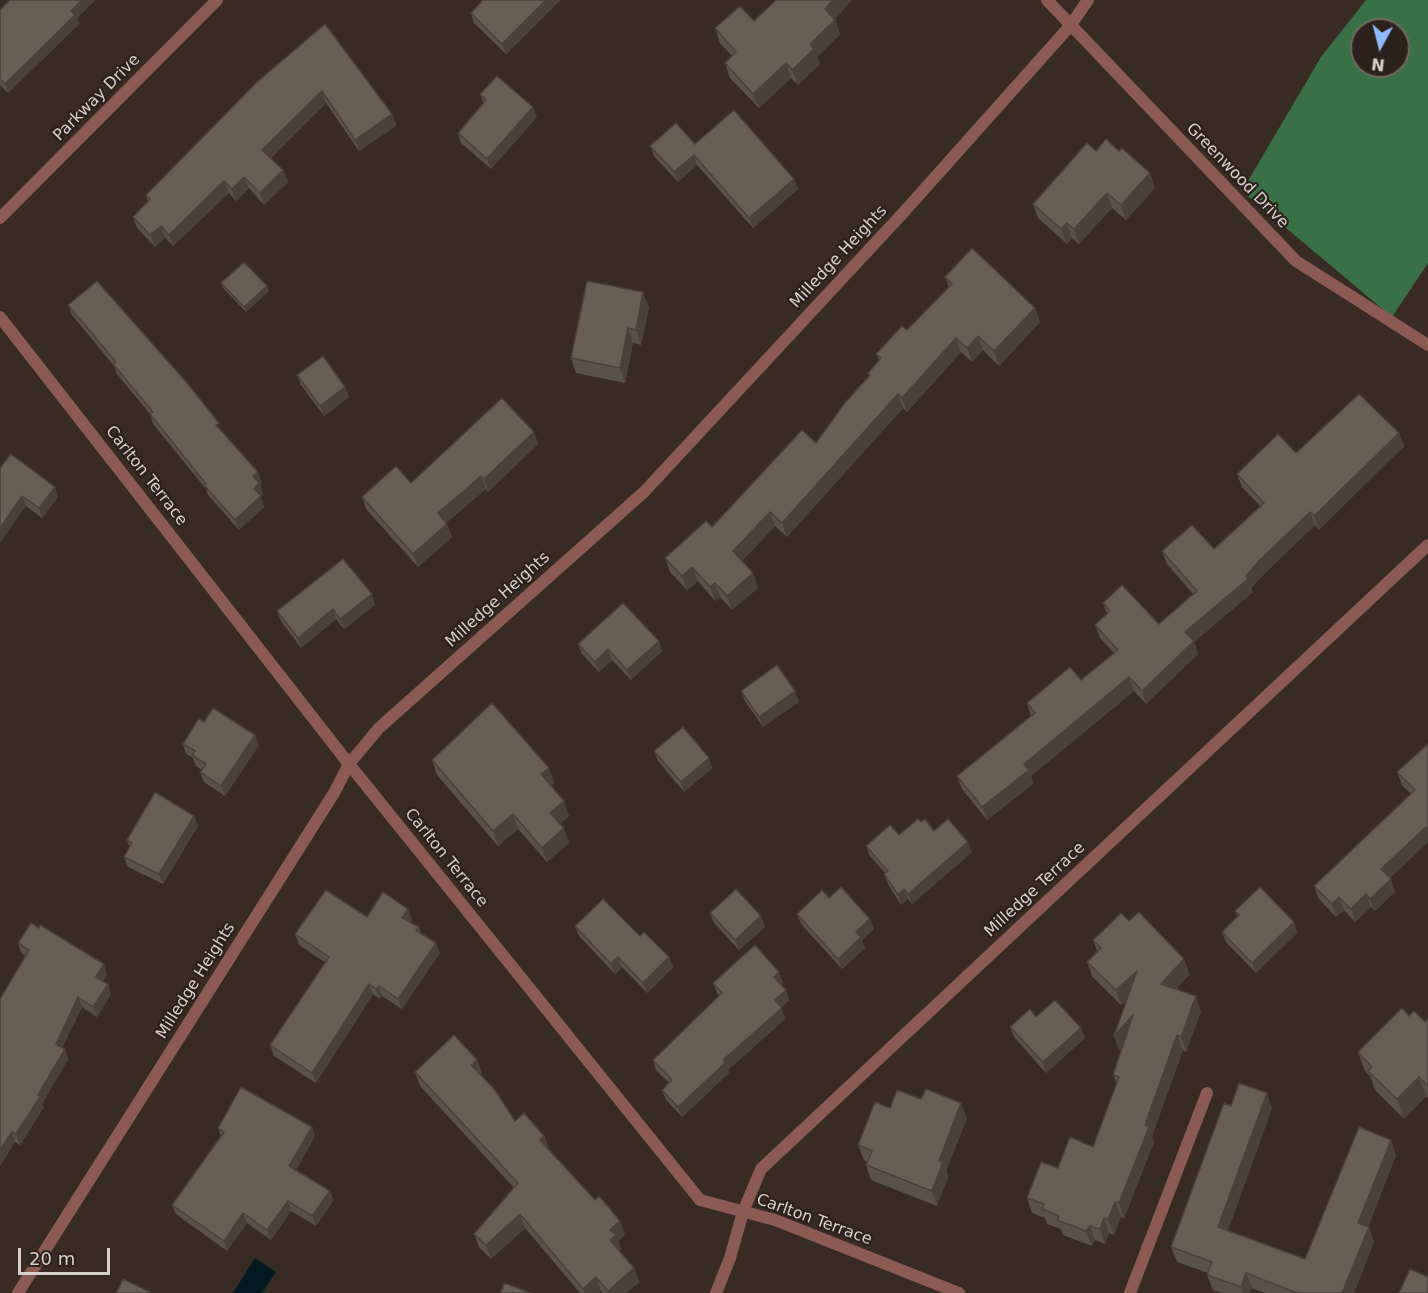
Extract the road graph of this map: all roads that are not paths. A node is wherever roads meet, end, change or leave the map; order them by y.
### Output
1 (217, 0) edge
2 (1047, 0) edge
3 (1088, 0) edge
4 (1070, 26) junction
5 (0, 218) edge
6 (0, 317) edge
7 (1428, 345) edge
8 (1428, 545) edge
9 (349, 764) junction
10 (1207, 1093) dead end
11 (743, 1212) junction
12 (18, 1293) edge
13 (716, 1293) edge
14 (958, 1293) edge
15 (1130, 1293) edge

1 - 5 street, Parkway Drive
2 - 4 street, Greenwood Drive
3 - 4 street, Milledge Heights
4 - 7 street, Greenwood Drive
4 - 9 street, Milledge Heights
6 - 9 street, Carlton Terrace
8 - 11 street, Milledge Terrace
9 - 11 street, Carlton Terrace
9 - 12 street, Milledge Heights
10 - 15 street
11 - 13 street, Milledge Terrace
11 - 14 street, Carlton Terrace

